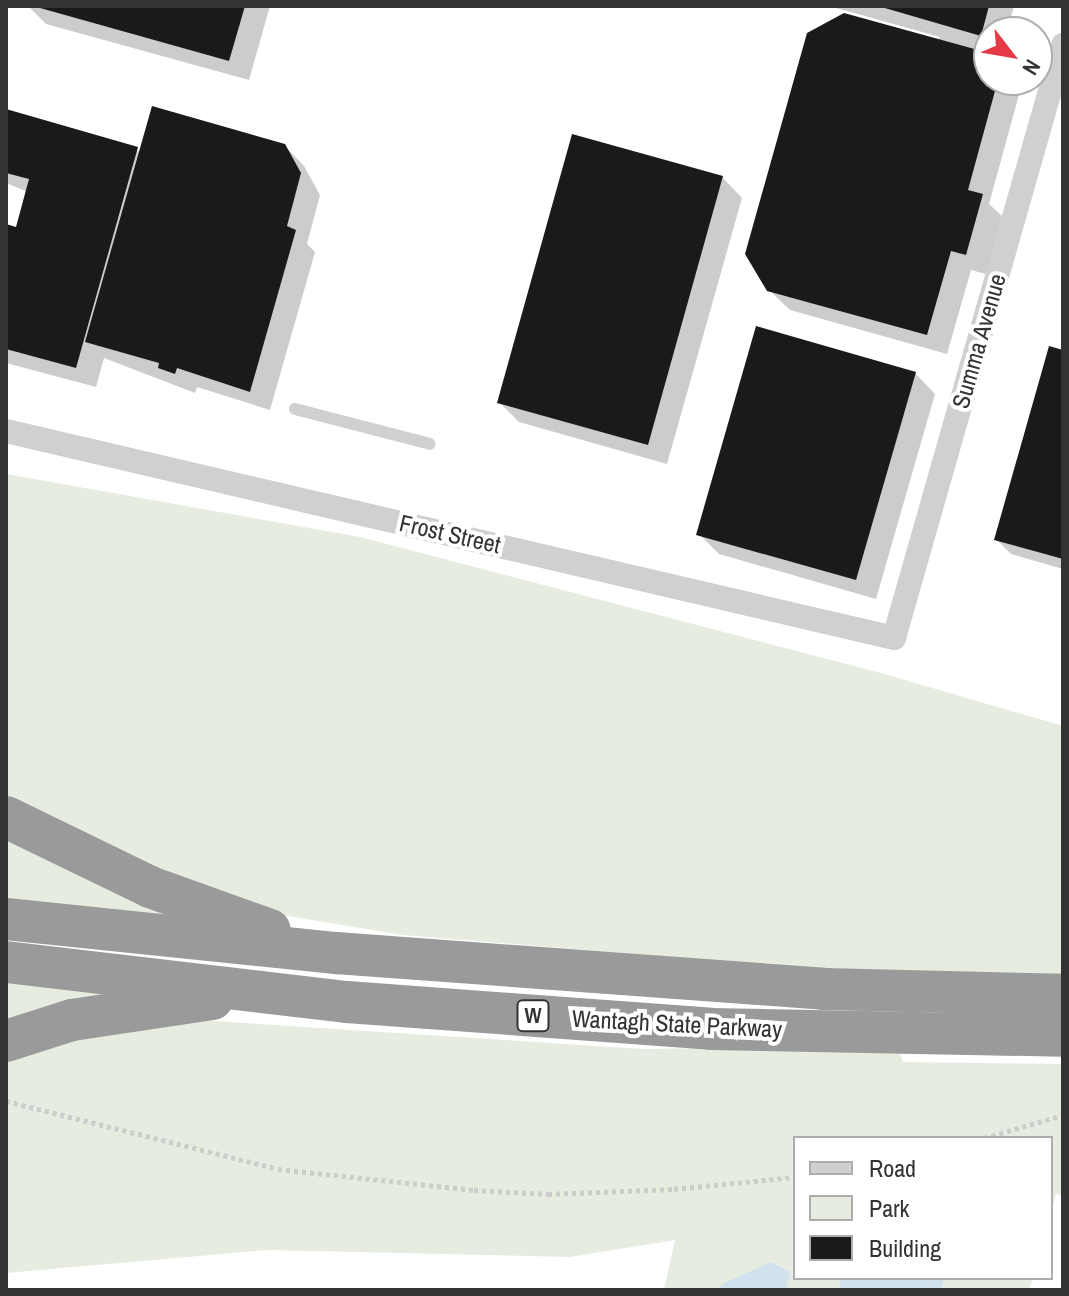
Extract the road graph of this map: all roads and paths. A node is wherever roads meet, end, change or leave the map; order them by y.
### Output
1 (1063, 45) edge
2 (295, 409) dead end
3 (6, 431) edge
4 (430, 444) dead end
5 (894, 638) joint
6 (6, 817) edge
7 (6, 919) edge
8 (336, 953) junction
9 (6, 962) edge
10 (273, 989) junction
11 (1063, 995) edge
12 (1063, 1036) edge
13 (6, 1041) edge
14 (6, 1101) edge
15 (1063, 1115) edge
16 (991, 1136) edge
17 (793, 1177) edge

1 - 5 street, Summa Avenue
2 - 4 lane
3 - 5 street, Frost Street
6 - 8 highway
7 - 8 highway, Wantagh State Parkway / W
8 - 11 highway, Wantagh State Parkway / W
9 - 10 highway, Wantagh State Parkway / W
10 - 12 highway, Wantagh State Parkway / W
10 - 13 highway
14 - 17 path
15 - 16 path

